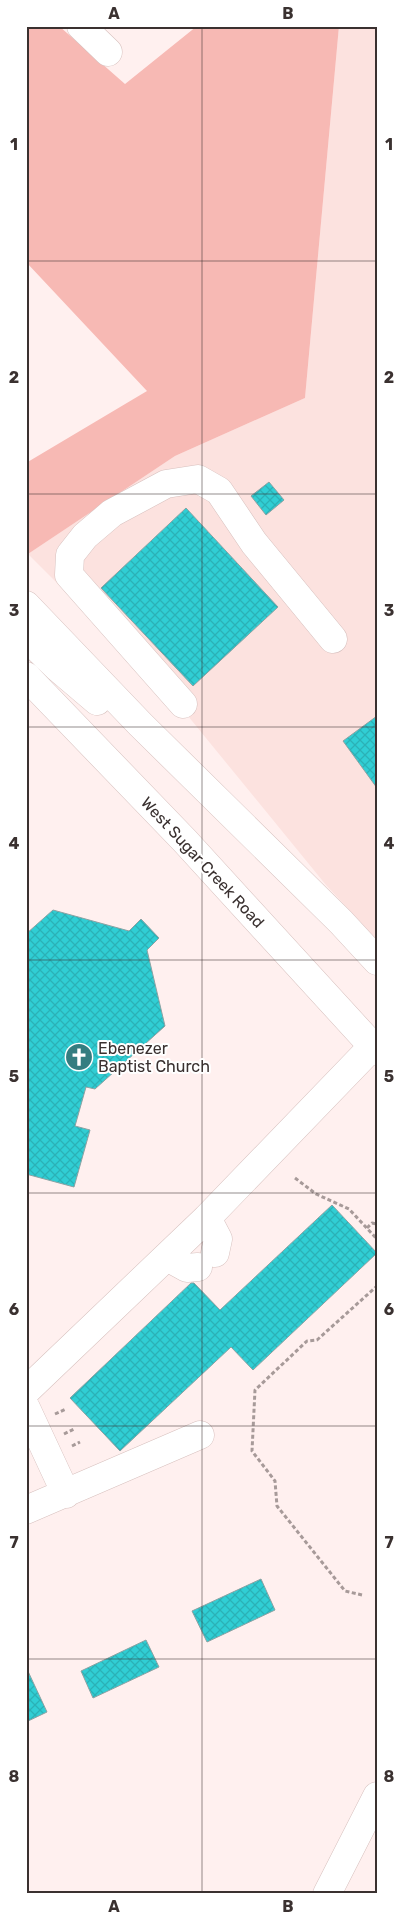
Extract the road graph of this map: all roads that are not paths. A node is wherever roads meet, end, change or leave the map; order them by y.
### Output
1 (81, 26) edge
2 (108, 52) dead end
3 (26, 605) edge
4 (26, 637) edge
5 (334, 639) dead end
6 (26, 676) edge
7 (182, 704) dead end
8 (140, 724) junction
9 (377, 961) edge
10 (375, 1048) edge
11 (207, 1218) junction
12 (167, 1257) junction
13 (26, 1391) edge
14 (26, 1408) edge
15 (200, 1435) dead end
16 (66, 1494) junction
17 (26, 1510) edge
18 (377, 1796) edge
19 (327, 1894) edge

1 - 2 main road
3 - 8 main road
4 - 8 main road
5 - 7 main road
6 - 10 main road, West Sugar Creek Road
8 - 9 main road
10 - 11 main road
11 - 12 main road
11 - 12 main road
12 - 13 main road
14 - 16 main road
15 - 16 main road
16 - 17 main road
18 - 19 main road

